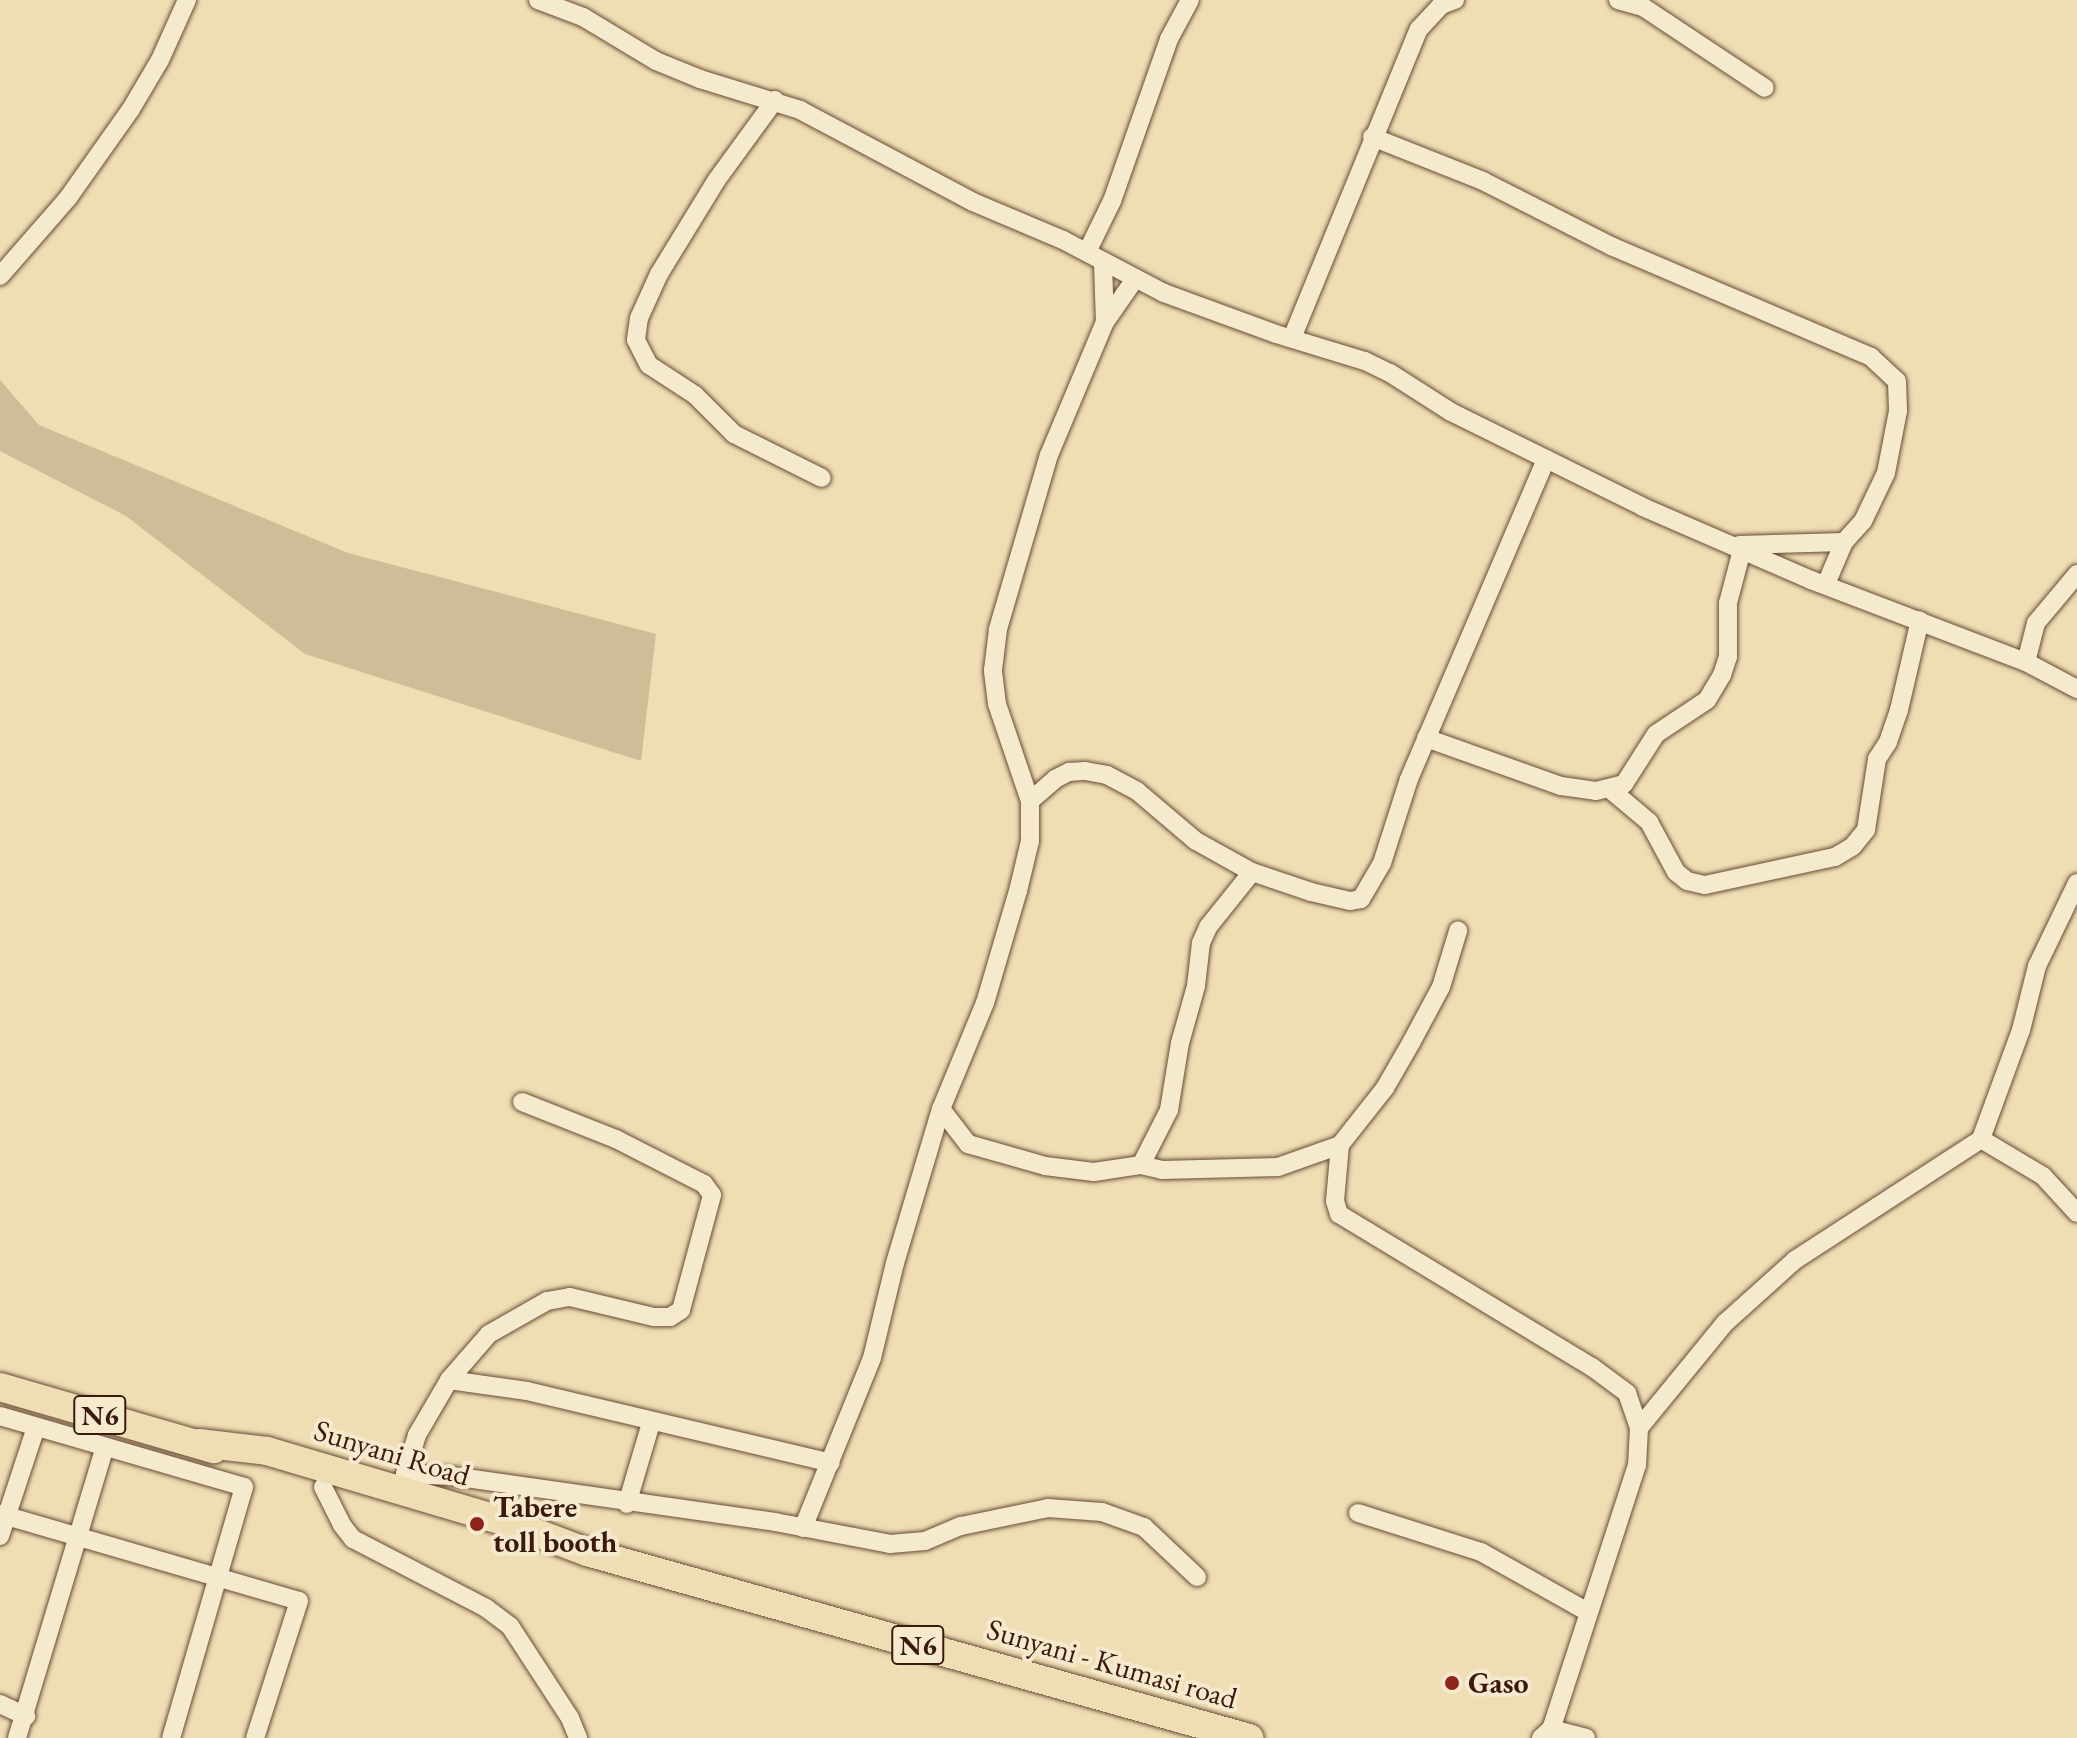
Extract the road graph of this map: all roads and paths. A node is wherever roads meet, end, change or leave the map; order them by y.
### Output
1 (187, 0) edge
2 (538, 0) edge
3 (1190, 0) edge
4 (1455, 0) edge
5 (1618, 0) edge
6 (1644, 4) edge
7 (1765, 88) dead end
8 (775, 100) junction
9 (1372, 137) junction
10 (1095, 258) junction
11 (0, 276) edge
12 (1135, 279) junction
13 (1105, 322) junction
14 (1292, 338) junction
15 (1546, 459) junction
16 (822, 478) dead end
17 (1844, 542) junction
18 (1737, 548) junction
19 (2076, 576) edge
20 (1826, 584) junction
21 (1920, 620) junction
22 (2026, 662) junction
23 (2077, 689) edge
24 (1426, 738) junction
25 (1611, 790) junction
26 (1030, 801) junction
27 (1252, 872) junction
28 (2077, 883) edge
29 (1458, 931) dead end
30 (522, 1102) dead end
31 (941, 1109) junction
32 (1981, 1139) junction
33 (1340, 1145) junction
34 (1141, 1165) junction
35 (2077, 1213) edge
36 (449, 1380) junction
37 (0, 1387) edge
38 (0, 1416) edge
39 (651, 1423) junction
40 (36, 1427) junction
41 (1639, 1428) junction
42 (199, 1443) junction
43 (105, 1447) junction
44 (831, 1463) junction
45 (403, 1483) junction
46 (323, 1487) junction
47 (627, 1504) junction
48 (1358, 1513) dead end
49 (3, 1514) edge
50 (803, 1528) junction
51 (0, 1536) edge
52 (79, 1537) junction
53 (587, 1552) junction
54 (1197, 1577) dead end
55 (218, 1578) junction
56 (1588, 1612) junction
57 (0, 1704) edge
58 (26, 1716) junction
59 (1546, 1734) edge
60 (17, 1738) edge
61 (171, 1738) edge
62 (255, 1738) edge
63 (578, 1738) edge
64 (1249, 1738) edge
65 (1586, 1738) edge

1 - 11 street
2 - 8 street
3 - 10 street
4 - 9 street
5 - 6 street
6 - 7 street
8 - 10 street
8 - 16 street
9 - 14 street
9 - 17 street
10 - 12 street
10 - 13 street
12 - 13 street
12 - 14 street
13 - 26 street
14 - 15 street
15 - 18 street
15 - 24 street
17 - 18 street
17 - 20 street
18 - 20 street
18 - 25 street
19 - 22 street
20 - 21 street
21 - 22 street
21 - 25 street
22 - 23 street
24 - 25 street
24 - 27 street
26 - 27 street
26 - 31 street
27 - 34 street
28 - 32 street
29 - 33 street
30 - 36 street
31 - 34 street
31 - 44 street
32 - 35 street
32 - 41 street
33 - 34 street
33 - 41 street
36 - 39 street
36 - 45 street
37 - 42 main road, N6
38 - 40 street
39 - 44 street
39 - 47 street
40 - 43 street
40 - 49 street
41 - 56 street
42 - 45 main road, Sunyani Road / N6
42 - 46 main road, Sunyani Road / N6
43 - 52 street
43 - 55 street
44 - 50 street
45 - 47 street
45 - 53 main road, Sunyani Road / N6
46 - 53 main road, Sunyani Road / N6
46 - 63 street
47 - 50 street
48 - 56 street
49 - 51 street
49 - 52 street
50 - 54 street
52 - 55 street
52 - 58 street
53 - 64 main road, Sunyani - Kumasi road / N6
55 - 61 street
55 - 62 street
56 - 59 street
57 - 58 street
58 - 60 street
59 - 65 street

